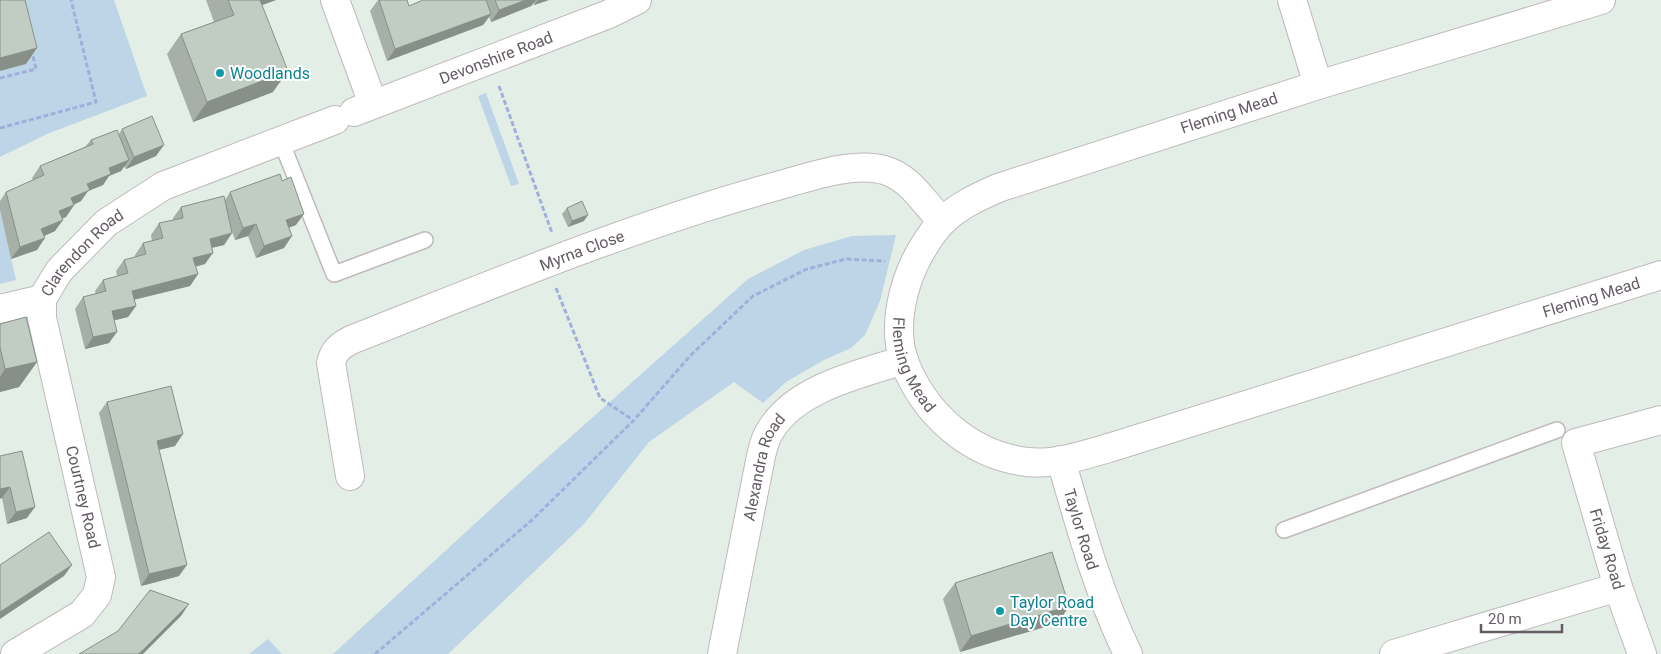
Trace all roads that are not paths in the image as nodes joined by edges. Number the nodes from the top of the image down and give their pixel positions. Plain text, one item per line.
1 (335, 0) edge
2 (637, 0) edge
3 (1292, 0) edge
4 (1601, 0) edge
5 (1318, 85) junction
6 (354, 112) junction
7 (281, 141) junction
8 (163, 186) joint
9 (942, 221) junction
10 (425, 240) dead end
11 (1661, 274) edge
12 (42, 299) junction
13 (0, 309) edge
14 (904, 360) junction
15 (1661, 420) edge
16 (1566, 437) junction
17 (1061, 460) junction
18 (350, 476) dead end
19 (1284, 530) dead end
20 (1618, 587) junction
21 (15, 654) edge
22 (722, 654) edge
23 (1128, 654) edge
24 (1394, 654) edge
25 (1642, 654) edge

1 - 6 street
2 - 6 street, Devonshire Road
3 - 5 street
4 - 5 street, Fleming Mead
5 - 9 street, Fleming Mead
6 - 7 street, Devonshire Road
7 - 8 street, Devonshire Road
7 - 10 lane
8 - 12 street, Clarendon Road
9 - 14 street, Fleming Mead
9 - 18 street, Myrna Close
11 - 17 street, Fleming Mead
12 - 13 street, Clarendon Road
12 - 21 street, Courtney Road
14 - 17 street, Fleming Mead
14 - 22 street, Alexandra Road
15 - 16 street
16 - 19 lane
16 - 20 street, Friday Road
17 - 23 street, Taylor Road
20 - 24 street
20 - 25 street, Friday Road

